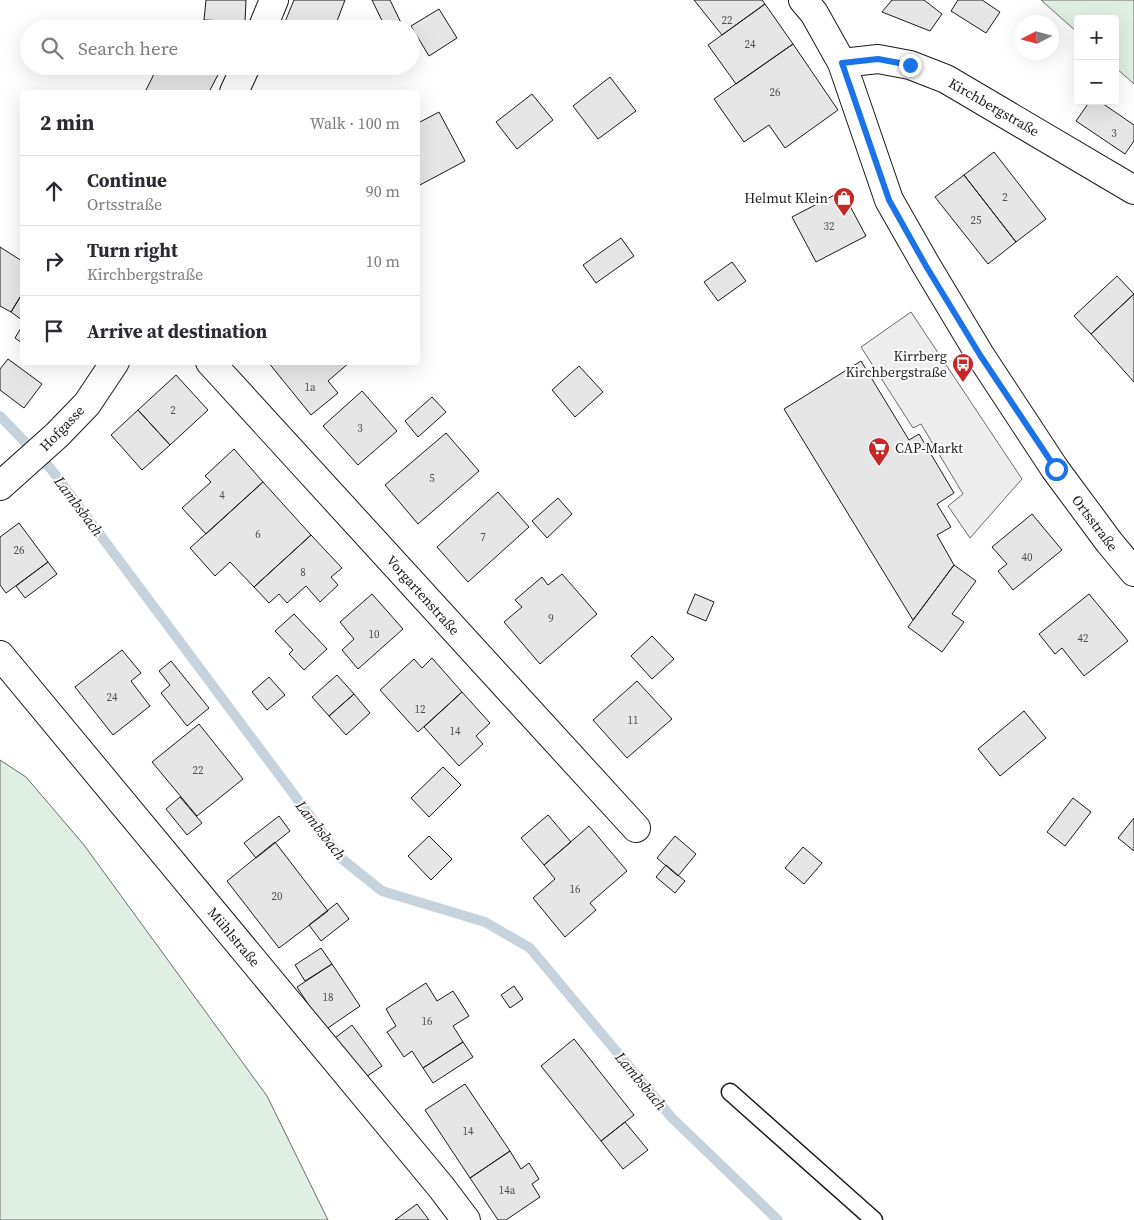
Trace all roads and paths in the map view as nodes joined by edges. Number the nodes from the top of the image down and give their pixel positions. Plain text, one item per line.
1 (274, 0) edge
2 (803, 0) edge
3 (266, 20) edge
4 (842, 63) junction
5 (242, 75) edge
6 (235, 90) edge
7 (1134, 190) edge
8 (113, 365) edge
9 (213, 365) edge
10 (0, 486) edge
11 (1134, 572) edge
12 (0, 655) edge
13 (636, 828) dead end
14 (730, 1092) dead end
15 (466, 1220) edge
16 (874, 1220) edge

1 - 3 street
2 - 4 street, Ortsstraße
4 - 7 street, Kirchbergstraße
4 - 11 street, Ortsstraße
5 - 6 street
8 - 10 street, Hofgasse
9 - 13 street, Vorgartenstraße
12 - 15 street, Mühlstraße
14 - 16 lane

